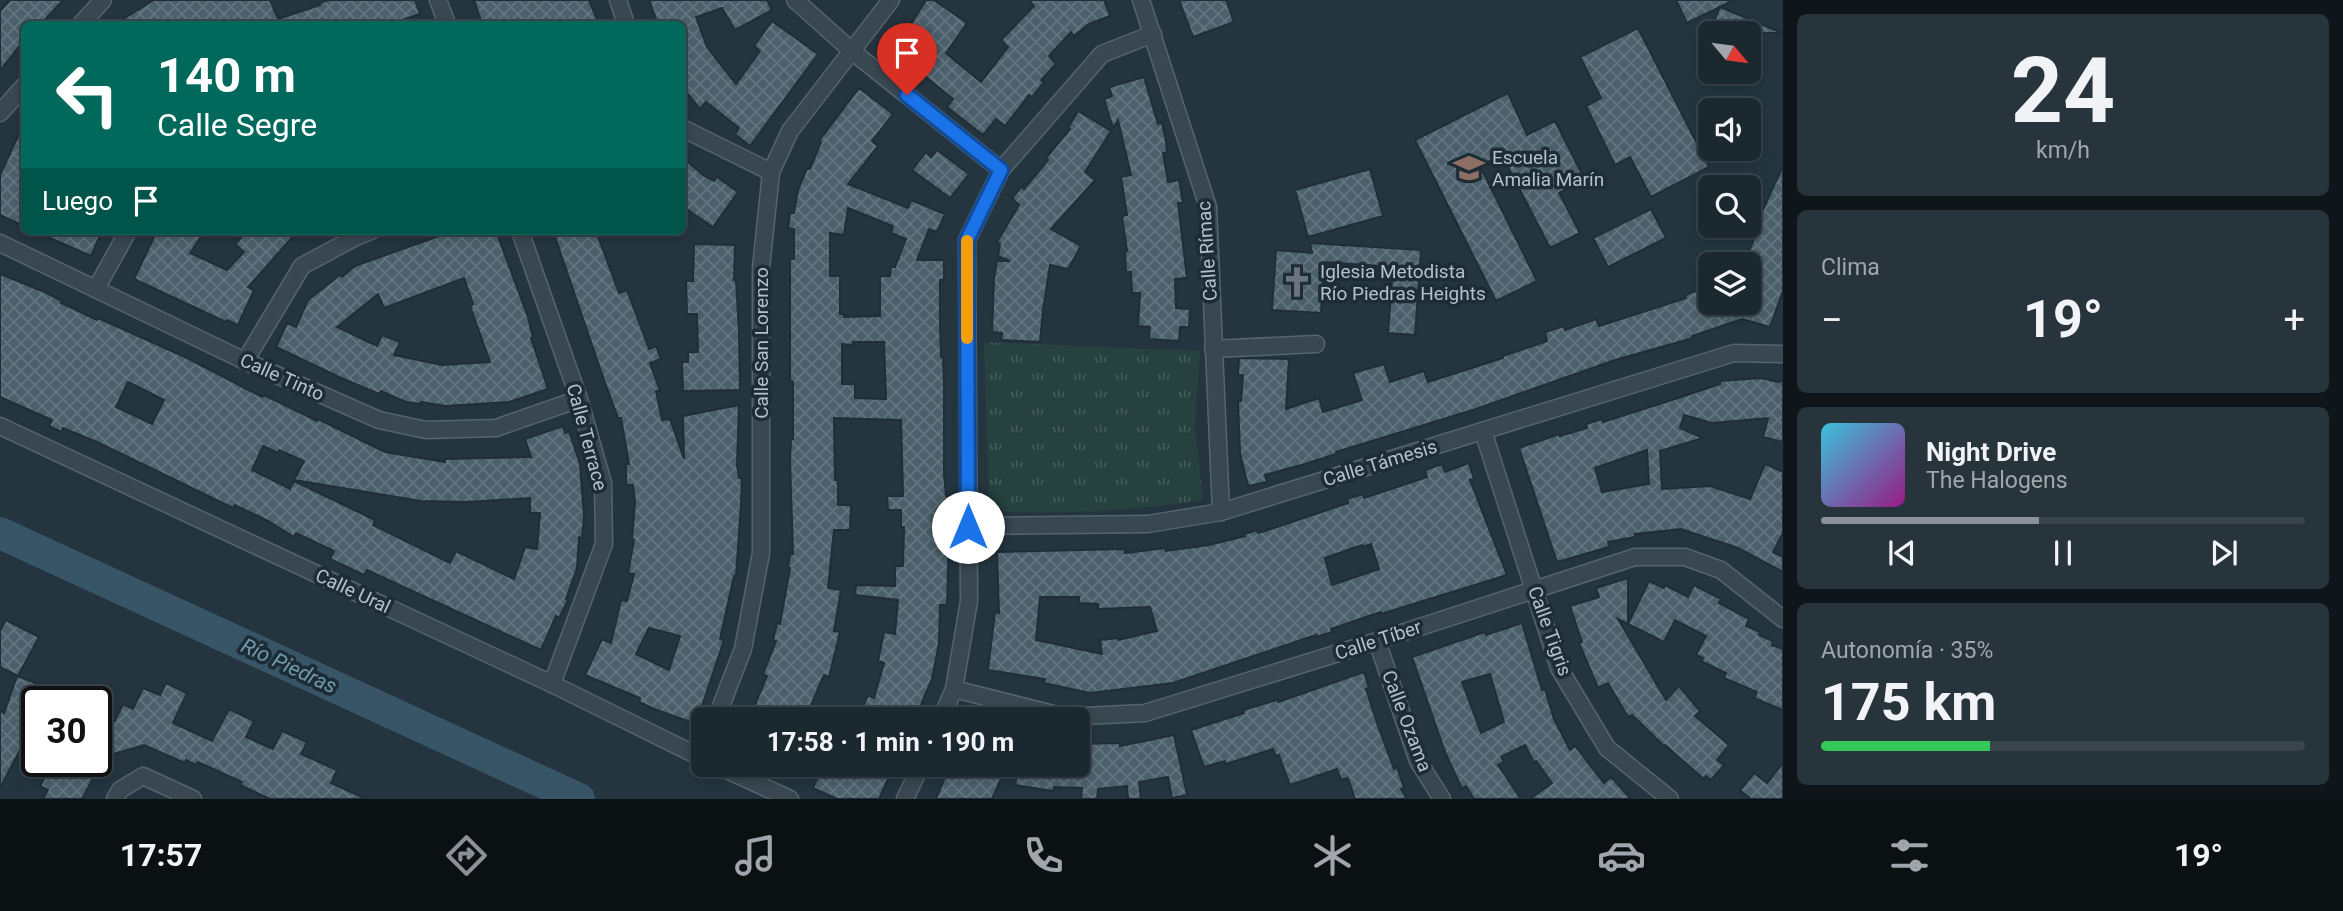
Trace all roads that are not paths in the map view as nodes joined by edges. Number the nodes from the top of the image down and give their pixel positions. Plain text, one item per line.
1 (103, 0) edge
2 (438, 0) edge
3 (618, 0) edge
4 (795, 0) edge
5 (891, 0) edge
6 (1141, 0) edge
7 (84, 21) edge
8 (446, 21) edge
9 (625, 21) edge
10 (1153, 34) junction
11 (853, 52) junction
12 (21, 89) edge
13 (0, 113) edge
14 (686, 130) edge
15 (1001, 170) junction
16 (771, 172) junction
17 (126, 235) edge
18 (359, 235) edge
19 (521, 235) edge
20 (0, 243) edge
21 (96, 289) junction
22 (1316, 344) dead end
23 (1213, 349) junction
24 (1783, 355) edge
25 (245, 361) junction
26 (579, 399) junction
27 (0, 426) edge
28 (1483, 431) junction
29 (1222, 512) junction
30 (968, 527) junction
31 (1534, 588) junction
32 (1783, 619) edge
33 (1377, 641) junction
34 (552, 684) junction
35 (954, 689) junction
36 (721, 707) edge
37 (946, 707) edge
38 (691, 751) edge
39 (745, 777) edge
40 (915, 777) edge
41 (115, 799) edge
42 (193, 799) edge
43 (790, 799) edge
44 (905, 799) edge
45 (1441, 799) edge
46 (1670, 799) edge

1 - 7 street
2 - 8 street
3 - 9 street
4 - 11 street
5 - 11 street, Calle San Lorenzo
6 - 10 street, Calle Rímac
10 - 15 street
10 - 23 street, Calle Rímac
11 - 15 street
11 - 16 street, Calle San Lorenzo
12 - 13 street
14 - 16 street
15 - 30 street
16 - 36 street, Calle San Lorenzo
17 - 21 street
18 - 25 street
19 - 26 street, Calle Terrace
20 - 21 street, Calle Tinto
21 - 25 street, Calle Tinto
22 - 23 street
23 - 29 street, Calle Rímac
24 - 28 street, Calle Támesis
25 - 26 street, Calle Tinto
26 - 34 street, Calle Terrace
27 - 34 street, Calle Ural
28 - 29 street, Calle Támesis
28 - 31 street, Calle Tigris
29 - 30 street, Calle Támesis
30 - 35 street
31 - 32 street, Calle Tíber
31 - 33 street, Calle Tíber
31 - 46 street, Calle Tigris
33 - 35 street, Calle Tíber
33 - 45 street, Calle Ozama
34 - 38 street, Calle Ural
35 - 37 street
39 - 43 street, Calle Ural
40 - 44 street
41 - 42 street

